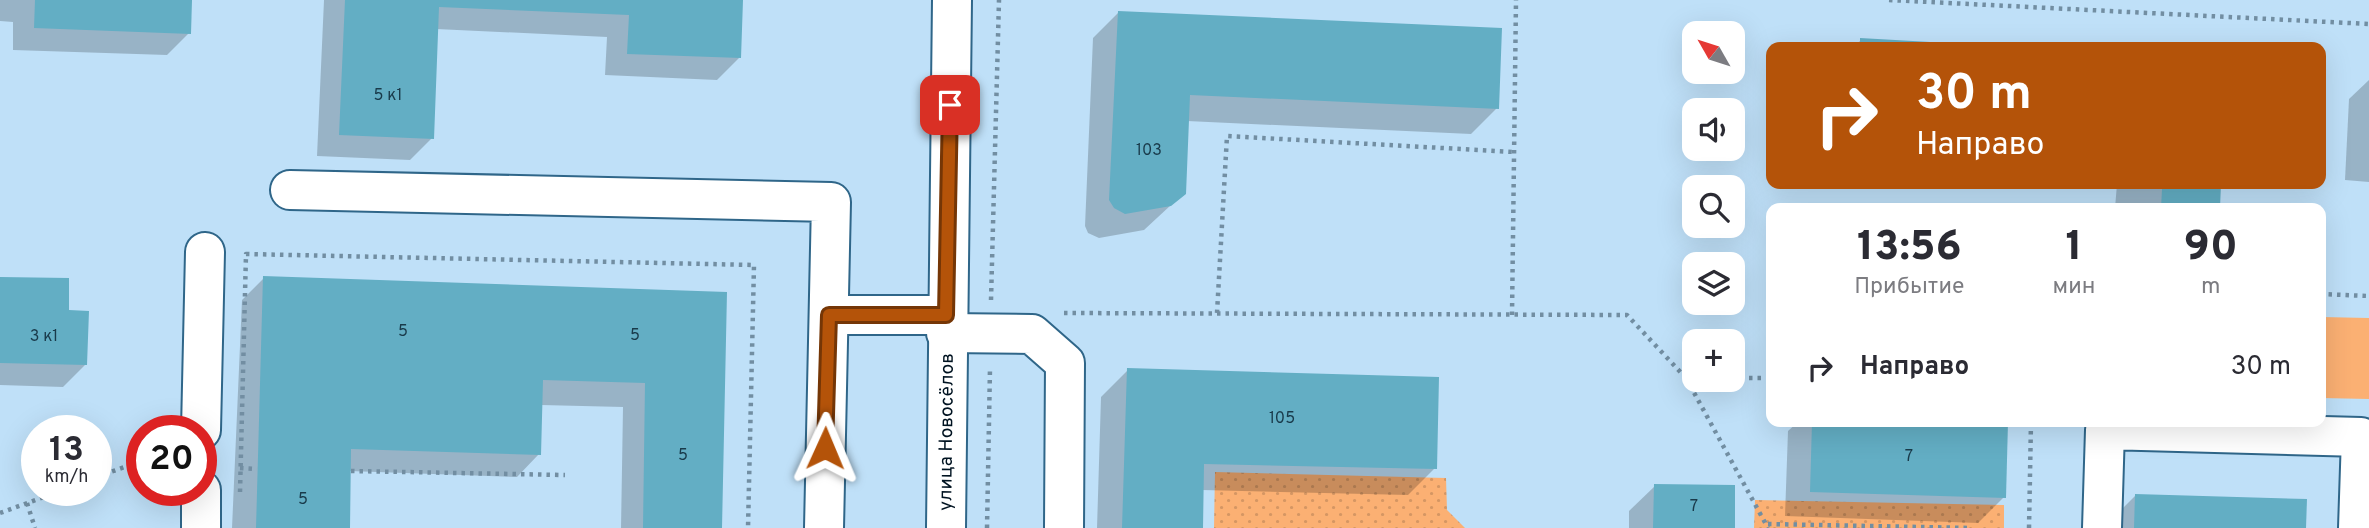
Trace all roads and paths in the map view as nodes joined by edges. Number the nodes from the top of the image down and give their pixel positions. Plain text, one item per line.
1 (952, 0) edge
2 (999, 0) edge
3 (1516, 0) edge
4 (1889, 0) edge
5 (2369, 24) edge
6 (1514, 152) junction
7 (289, 190) dead end
8 (205, 252) dead end
9 (2326, 294) edge
10 (2369, 296) edge
11 (1058, 313) dead end
12 (1217, 313) junction
13 (829, 315) junction
14 (1512, 315) junction
15 (946, 324) junction
16 (991, 334) junction
17 (1682, 374) edge
18 (1745, 378) edge
19 (1766, 378) edge
20 (1694, 392) edge
21 (201, 415) edge
22 (2031, 427) edge
23 (240, 468) junction
24 (257, 468) dead end
25 (351, 471) dead end
26 (565, 475) dead end
27 (240, 504) dead end
28 (21, 505) edge
29 (28, 506) edge
30 (201, 506) edge
31 (0, 513) edge
32 (1768, 526) edge
33 (35, 528) edge
34 (201, 528) edge
35 (748, 528) edge
36 (824, 528) edge
37 (946, 528) edge
38 (988, 528) edge
39 (1064, 528) edge
40 (1970, 528) edge
41 (2029, 528) edge
42 (2102, 528) edge
43 (2358, 528) edge

1 - 15 street, улица Новосёлов
2 - 16 path
3 - 6 path
4 - 5 path
6 - 12 path
6 - 14 path
7 - 13 street
8 - 21 street
9 - 10 path
11 - 12 path
12 - 14 path
13 - 15 street
13 - 36 street
14 - 17 path
15 - 16 street
15 - 37 street, улица Новосёлов
16 - 38 path
16 - 39 street
18 - 19 path
20 - 32 path
22 - 41 path
23 - 24 path
23 - 27 path
23 - 35 path
25 - 26 path
28 - 31 path
29 - 33 path
30 - 34 street
32 - 40 path
42 - 43 street

